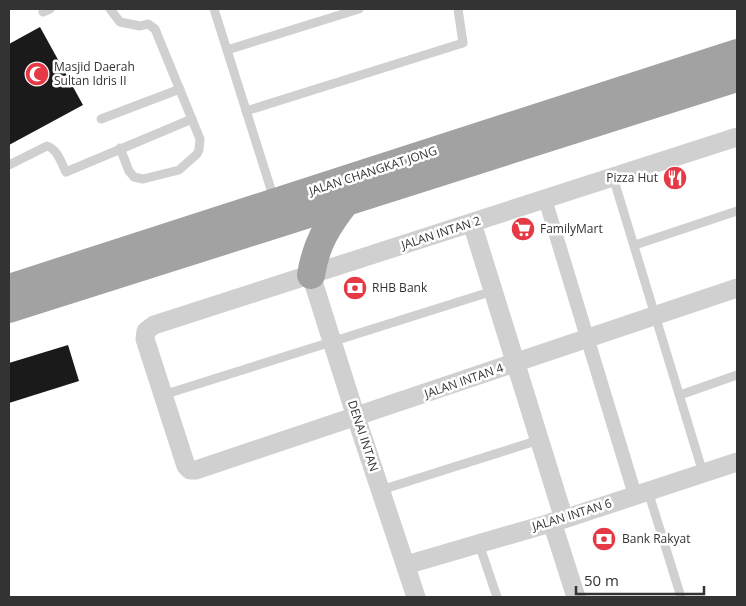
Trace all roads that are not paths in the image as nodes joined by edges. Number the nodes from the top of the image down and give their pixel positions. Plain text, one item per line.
1 (110, 9) edge
2 (214, 9) edge
3 (359, 9) edge
4 (458, 9) edge
5 (227, 50) junction
6 (737, 53) edge
7 (737, 78) edge
8 (180, 89) junction
9 (246, 112) junction
10 (101, 119) dead end
11 (192, 119) junction
12 (737, 137) edge
13 (120, 148) junction
14 (9, 165) edge
15 (613, 177) junction
16 (545, 199) junction
17 (346, 202) junction
18 (275, 203) junction
19 (737, 211) edge
20 (472, 223) junction
21 (634, 245) junction
22 (311, 275) junction
23 (737, 288) edge
24 (494, 291) junction
25 (10, 292) edge
26 (656, 316) junction
27 (589, 338) junction
28 (332, 342) junction
29 (516, 363) junction
30 (737, 375) edge
31 (680, 394) junction
32 (163, 395) junction
33 (356, 417) junction
34 (539, 440) junction
35 (737, 464) edge
36 (703, 473) junction
37 (381, 490) junction
38 (642, 493) junction
39 (558, 520) junction
40 (480, 544) junction
41 (406, 565) junction
42 (416, 597) edge
43 (497, 597) edge
44 (576, 597) edge
45 (681, 597) edge

1 - 8 lane
2 - 5 lane
3 - 5 lane
4 - 9 lane
5 - 9 lane
6 - 18 highway, JALAN CHANGKAT JONG
7 - 17 highway, JALAN CHANGKAT JONG
8 - 10 lane
8 - 11 lane
9 - 18 lane
11 - 13 lane
11 - 13 lane
12 - 15 street, JALAN INTAN 2
13 - 14 lane
15 - 16 street, JALAN INTAN 2
15 - 21 lane
16 - 20 street, JALAN INTAN 2
16 - 27 street
17 - 22 highway
17 - 25 highway, JALAN CHANGKAT JONG
18 - 25 highway, JALAN CHANGKAT JONG
19 - 21 lane
20 - 22 street, JALAN INTAN 2
20 - 24 street
21 - 26 lane
22 - 28 street, DENAI INTAN
22 - 32 street, JALAN INTAN 2
23 - 26 street, JALAN INTAN 4
24 - 28 lane
24 - 29 street
26 - 27 street, JALAN INTAN 4
26 - 31 lane
27 - 29 street, JALAN INTAN 4
27 - 38 street
28 - 32 lane
28 - 33 street, DENAI INTAN
29 - 33 street, JALAN INTAN 4
29 - 34 street
30 - 31 lane
31 - 36 lane
32 - 33 street, JALAN INTAN 4
33 - 37 street, DENAI INTAN
34 - 37 lane
34 - 39 street
35 - 36 street, JALAN INTAN 6
36 - 38 street, JALAN INTAN 6
37 - 41 street, DENAI INTAN
38 - 39 street, JALAN INTAN 6
38 - 45 lane
39 - 40 street, JALAN INTAN 6
39 - 44 street
40 - 41 street, JALAN INTAN 6
40 - 43 lane
41 - 42 street, DENAI INTAN

